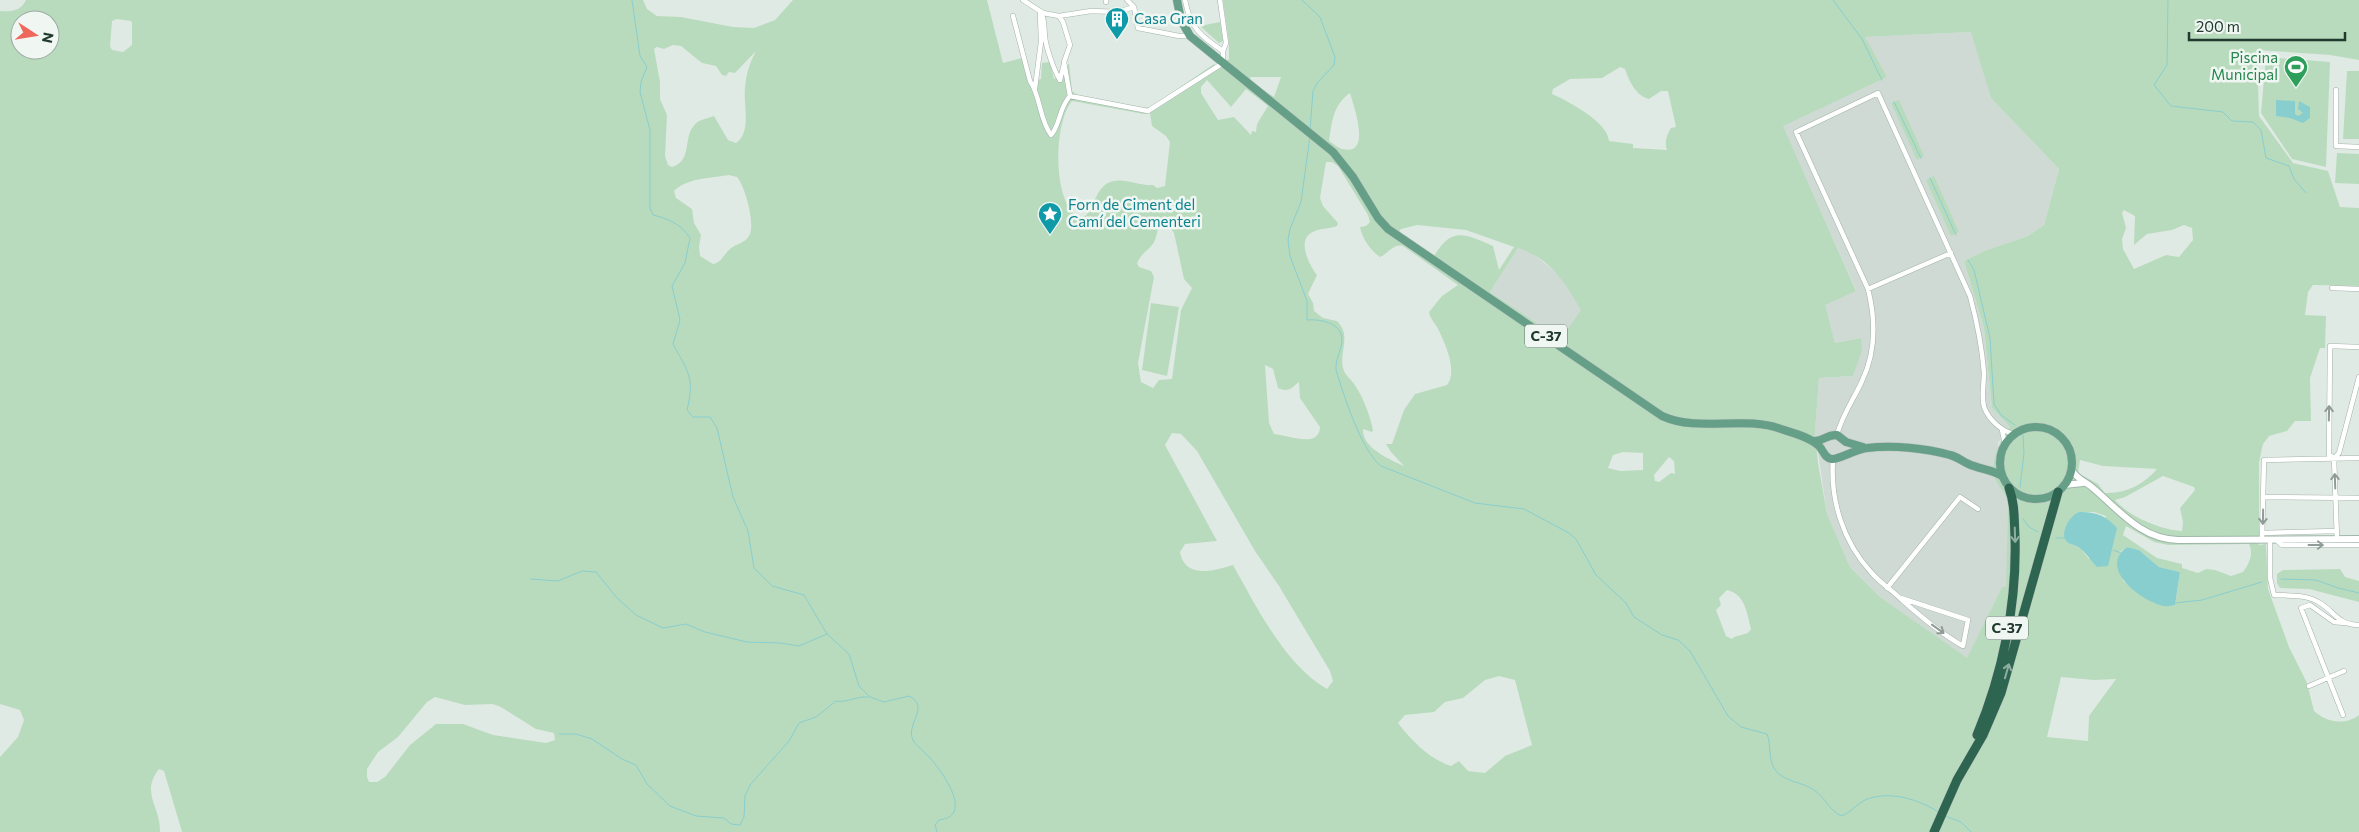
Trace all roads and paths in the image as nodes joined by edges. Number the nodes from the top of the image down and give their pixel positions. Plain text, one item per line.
1 (1023, 0) edge
2 (1032, 0) edge
3 (1127, 0) edge
4 (1177, 0) edge
5 (1186, 0) edge
6 (1220, 0) edge
7 (1134, 6) junction
8 (1040, 11) junction
9 (1013, 16) dead end
10 (1059, 16) junction
11 (1190, 36) junction
12 (1223, 51) junction
13 (1213, 55) junction
14 (1064, 62) junction
15 (1226, 65) junction
16 (1035, 88) junction
17 (2336, 90) dead end
18 (1070, 96) junction
19 (2359, 148) edge
20 (1951, 253) junction
21 (2332, 288) dead end
22 (1868, 289) junction
23 (2359, 289) edge
24 (2359, 347) edge
25 (2359, 377) edge
26 (2002, 430) junction
27 (2015, 434) junction
28 (1837, 435) junction
29 (1824, 440) junction
30 (1811, 441) junction
31 (1846, 442) junction
32 (2005, 444) junction
33 (1867, 448) junction
34 (1822, 450) junction
35 (1844, 454) junction
36 (2001, 455) junction
37 (2334, 458) junction
38 (2359, 458) edge
39 (1833, 459) junction
40 (1983, 468) junction
41 (2072, 469) junction
42 (2002, 476) junction
43 (2084, 483) junction
44 (2009, 488) junction
45 (2061, 489) junction
46 (2263, 497) junction
47 (2336, 498) junction
48 (2359, 498) edge
49 (1978, 509) dead end
50 (2337, 535) junction
51 (2262, 536) junction
52 (2272, 539) junction
53 (2359, 539) edge
54 (2282, 545) junction
55 (2359, 545) edge
56 (2270, 549) junction
57 (1887, 588) junction
58 (1901, 598) junction
59 (2344, 624) junction
60 (2359, 625) edge
61 (2344, 671) dead end
62 (2327, 678) junction
63 (2309, 686) dead end
64 (2343, 715) dead end
65 (1966, 763) junction
66 (1934, 832) edge

1 - 8 street
2 - 8 street
3 - 7 street
4 - 11 main road, C-37
5 - 12 street
6 - 12 street
7 - 10 street
7 - 11 street
8 - 10 street
8 - 14 street
8 - 16 street
9 - 16 street
10 - 14 street
11 - 13 main road, C-37
12 - 13 street
12 - 15 street
13 - 15 main road, C-37
14 - 18 street
15 - 18 street
15 - 30 main road, C-37
16 - 18 street
17 - 19 street
20 - 22 street
20 - 22 street
20 - 26 street
21 - 23 street
22 - 28 street
37 -> 24 street
25 - 37 street
26 - 27 street
26 - 32 street
27 - 32 main road, C-37
27 - 41 main road
28 - 29 main road, C-37
28 - 31 main road
29 - 30 main road, C-37
29 - 34 main road
30 - 34 main road, C-37
31 - 33 main road
31 - 35 main road
32 - 36 main road, C-37
33 - 35 main road
33 - 40 main road
34 - 39 main road, C-37
35 - 39 main road
36 - 40 main road
36 - 42 main road, C-37
37 - 38 street
37 - 46 street
47 -> 37 street
39 - 57 street
40 - 42 main road
41 - 43 street
41 - 45 main road, C-37
42 - 44 main road, C-37
43 - 45 street
43 - 51 street
44 - 45 main road
44 -> 65 highway, C-37
65 -> 45 highway, C-37
46 - 47 street
46 -> 51 street
47 - 48 street
47 - 50 street
49 - 57 street
50 - 51 street
50 - 52 street
50 - 53 street
51 - 52 street
52 - 54 street
52 - 56 street
54 -> 55 street
54 - 56 street
56 - 59 street
57 - 58 street
58 -> 58 street
59 - 60 street
59 - 62 street
61 - 62 street
62 - 63 street
62 - 64 street
65 - 66 highway, C-37

